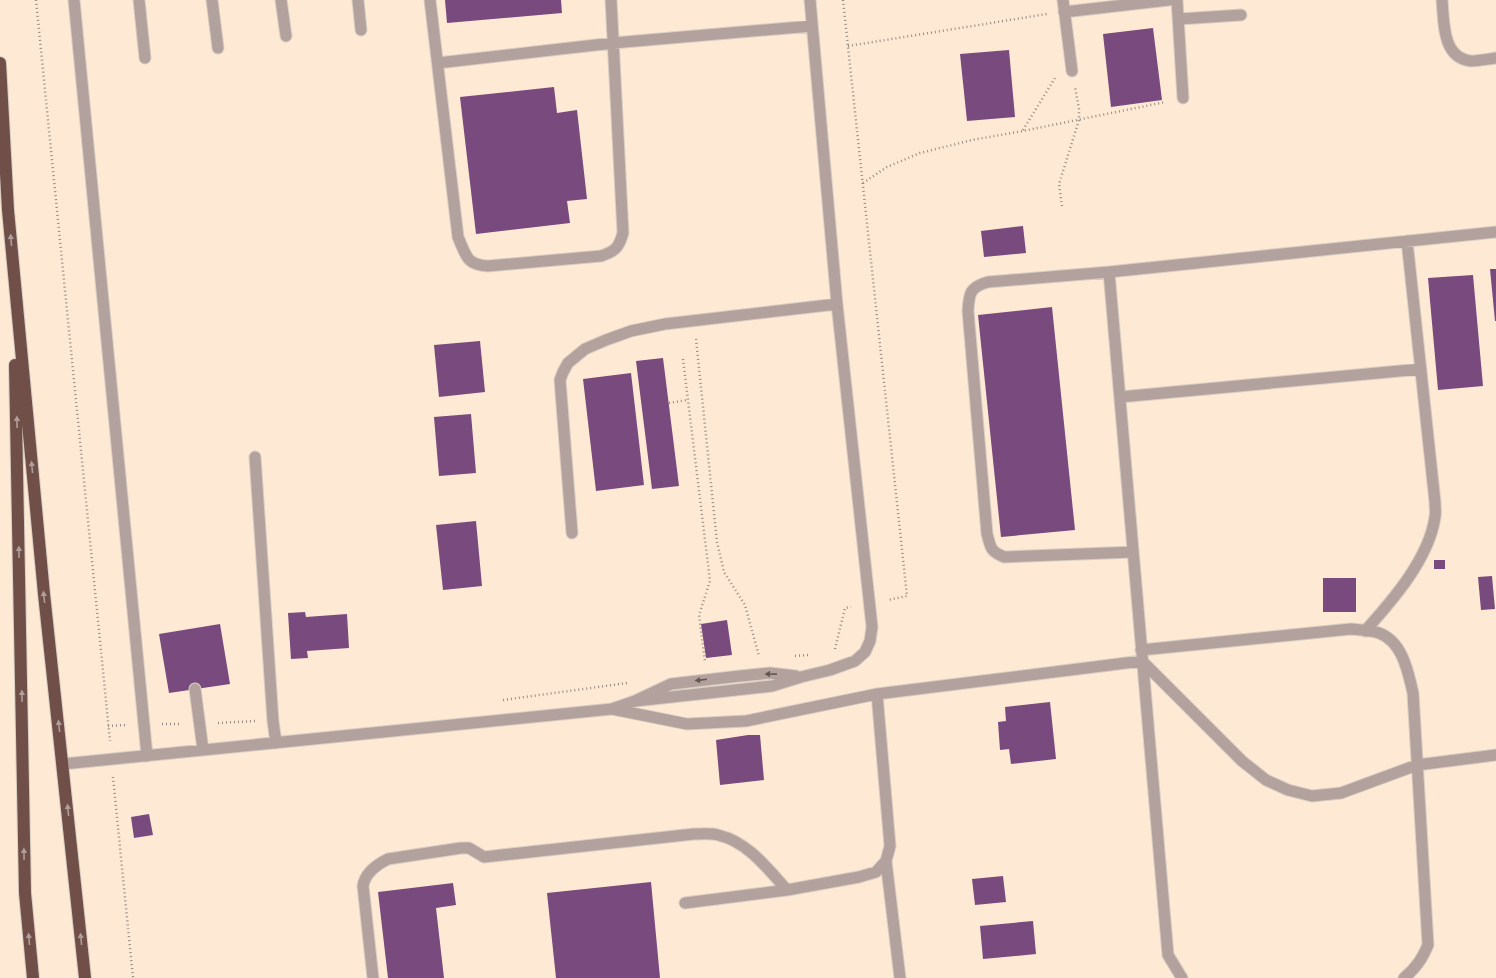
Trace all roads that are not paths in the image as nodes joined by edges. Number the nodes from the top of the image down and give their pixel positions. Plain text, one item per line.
1 (74, 0) edge
2 (139, 0) edge
3 (212, 0) edge
4 (281, 0) edge
5 (358, 0) edge
6 (430, 0) edge
7 (611, 0) edge
8 (810, 0) edge
9 (1063, 0) edge
10 (1169, 0) edge
11 (1177, 0) edge
12 (1442, 0) edge
13 (1064, 12) junction
14 (1241, 15) dead end
15 (1178, 19) junction
16 (812, 26) junction
17 (361, 30) dead end
18 (286, 36) dead end
19 (613, 43) junction
20 (218, 48) dead end
21 (145, 58) dead end
22 (1496, 58) edge
23 (0, 63) edge
24 (438, 63) junction
25 (1072, 71) road end
26 (1183, 98) road end
27 (0, 167) edge
28 (8, 210) junction
29 (1496, 232) edge
30 (1407, 241) junction
31 (14, 268) junction
32 (1109, 272) junction
33 (837, 304) junction
34 (1420, 369) junction
35 (1120, 398) junction
36 (255, 457) dead end
37 (572, 533) dead end
38 (1133, 552) junction
39 (1365, 631) junction
40 (1142, 655) junction
41 (195, 689) dead end
42 (877, 694) junction
43 (612, 709) junction
44 (276, 743) junction
45 (203, 750) junction
46 (1496, 755) edge
47 (147, 756) junction
48 (63, 764) junction
49 (1417, 765) junction
50 (886, 862) junction
51 (787, 890) junction
52 (685, 904) dead end
53 (33, 978) edge
54 (85, 978) edge
55 (373, 978) edge
56 (900, 978) edge
57 (1182, 978) edge
58 (1404, 978) edge

1 - 47 lane
2 - 21 lane
3 - 20 lane
4 - 18 lane
5 - 17 lane
6 - 24 lane
7 - 19 lane
8 - 16 lane
9 - 13 lane
10 - 13 lane
11 - 15 lane
12 - 22 lane
13 - 25 lane
14 - 15 lane
15 - 26 lane
16 - 19 lane
16 - 33 lane
19 - 24 lane
19 - 24 lane
23 - 28 highway
27 - 28 highway
31 -> 28 highway
29 - 30 lane
30 - 32 lane
30 - 34 lane
48 -> 31 highway
53 -> 31 highway
32 - 35 lane
32 - 38 lane
33 - 37 lane
33 - 43 lane
34 - 35 lane
34 - 39 lane
35 - 38 lane
36 - 44 lane
38 - 40 lane
39 - 40 lane
39 - 49 lane
40 - 42 lane
40 - 49 lane
40 - 57 lane
41 - 45 lane
42 - 43 lane
42 - 50 lane
43 - 44 lane
44 - 45 lane
45 - 47 lane
46 - 49 lane
47 - 48 lane
54 -> 48 highway
49 - 58 lane
50 - 51 lane
50 - 56 lane
51 - 52 lane
51 - 55 lane

